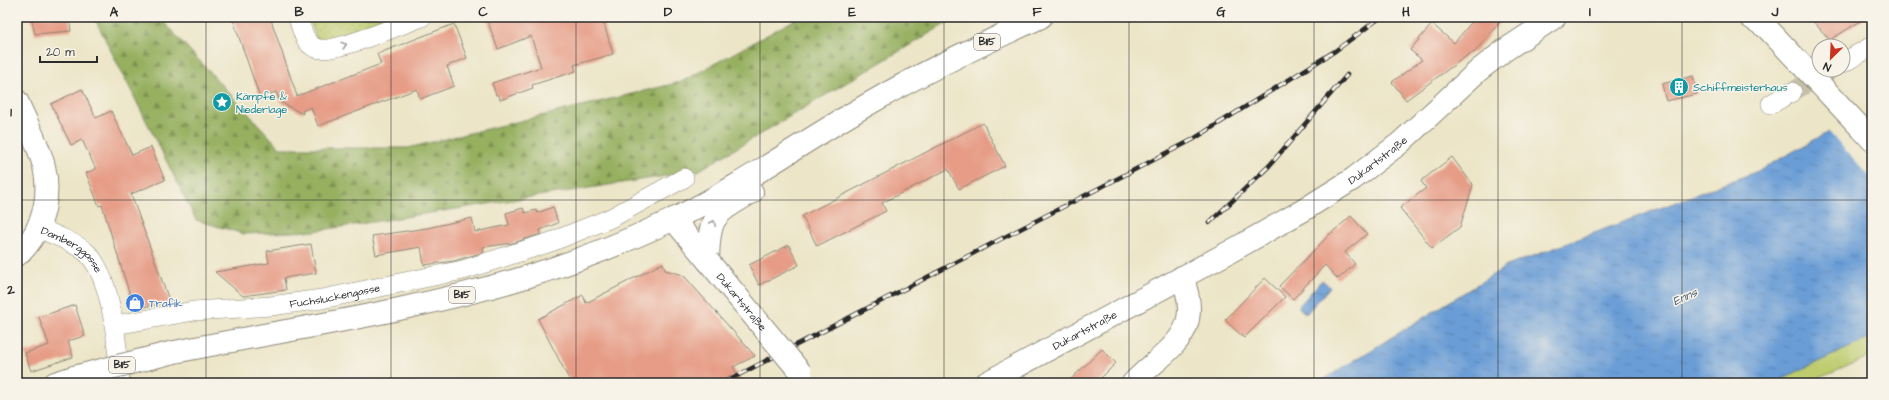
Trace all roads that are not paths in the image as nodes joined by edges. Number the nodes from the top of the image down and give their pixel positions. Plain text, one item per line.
1 (298, 17) edge
2 (422, 17) edge
3 (1041, 17) edge
4 (1556, 17) edge
5 (1760, 21) edge
6 (1872, 46) edge
7 (1851, 58) edge
8 (1792, 92) tunnel mouth
9 (17, 101) edge
10 (1771, 104) dead end
11 (1872, 140) edge
12 (798, 147) junction
13 (684, 178) dead end
14 (673, 219) junction
15 (38, 228) junction
16 (17, 255) edge
17 (708, 261) junction
18 (1182, 277) junction
19 (115, 325) junction
20 (65, 380) edge
21 (120, 383) edge
22 (811, 383) edge
23 (986, 383) edge
24 (1133, 383) edge

1 -> 2 street
3 - 12 main road, B115
4 - 18 main road, Dukartstraße
5 - 11 main road, bridge
6 - 7 street
8 - 10 street
9 - 15 main road, Damberggasse
12 - 14 main road, B115
17 -> 12 main road
13 - 19 street, Fuchsluckengasse
14 - 17 main road, Dukartstraße
14 - 20 main road, B115, bridge
15 - 16 main road
15 - 19 street, Damberggasse
17 - 22 main road, Dukartstraße, bridge
18 - 23 main road, Dukartstraße
18 - 24 main road
19 - 21 street, Damberggasse

